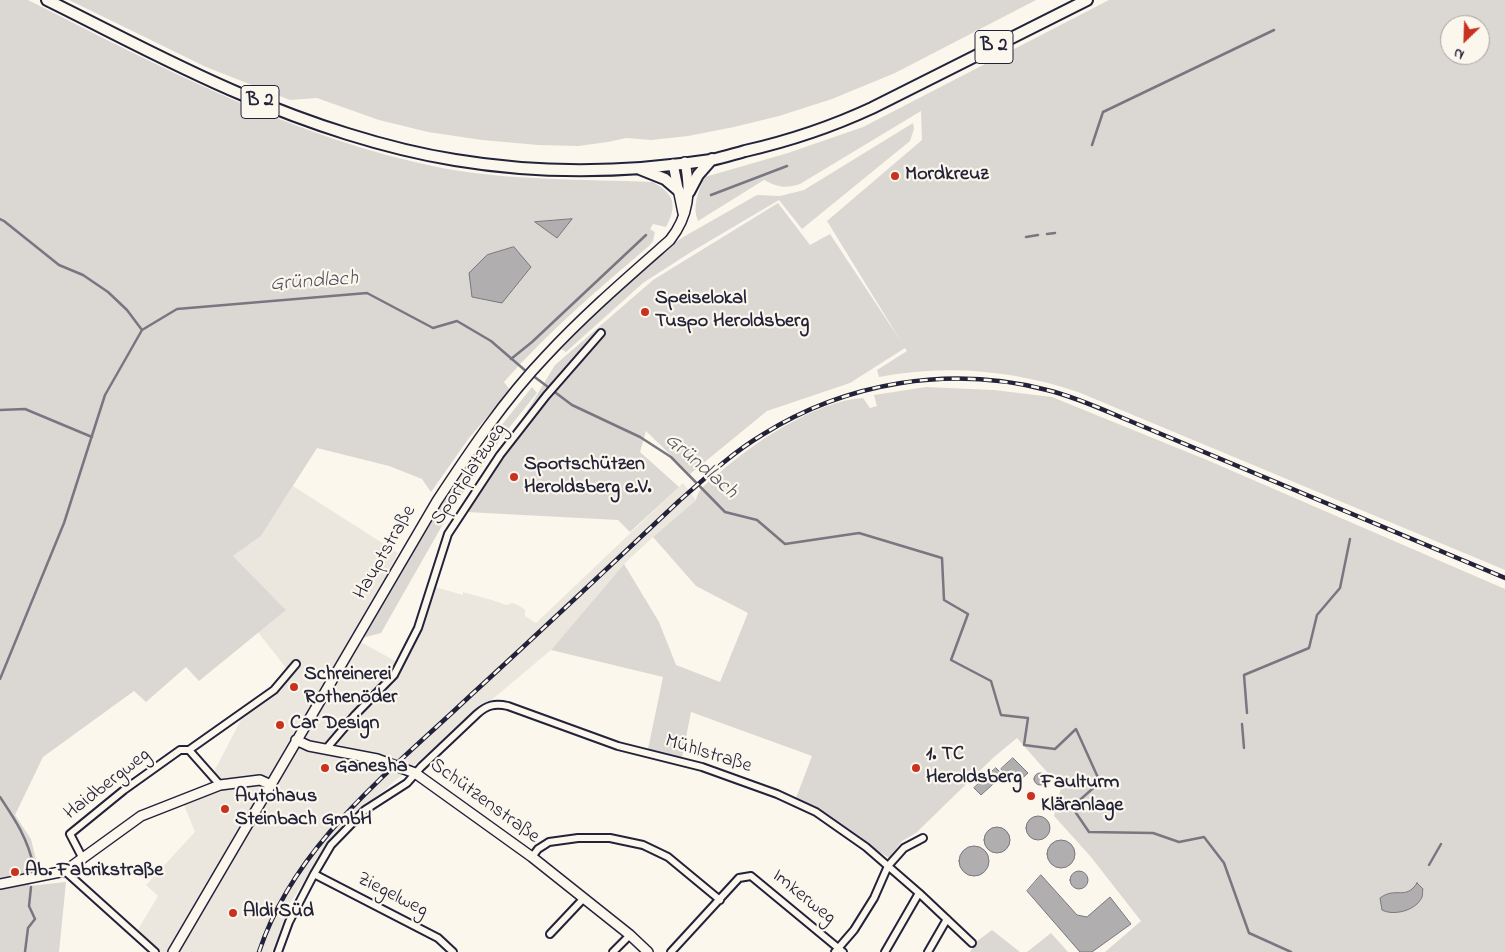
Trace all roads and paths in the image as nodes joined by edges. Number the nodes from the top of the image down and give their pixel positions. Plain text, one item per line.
1 (47, 0) edge
2 (1087, 0) edge
3 (712, 160) junction
4 (685, 162) junction
5 (673, 164) junction
6 (637, 168) junction
7 (684, 192) junction
8 (601, 333) dead end
9 (296, 664) dead end
10 (296, 740) junction
11 (326, 748) junction
12 (189, 750) junction
13 (415, 773) junction
14 (271, 784) junction
15 (220, 785) junction
16 (923, 838) dead end
17 (532, 857) junction
18 (83, 859) junction
19 (888, 866) junction
20 (65, 871) junction
21 (314, 874) junction
22 (0, 884) edge
23 (920, 893) junction
24 (584, 898) junction
25 (720, 900) junction
26 (947, 919) junction
27 (550, 934) dead end
28 (630, 935) junction
29 (972, 943) dead end
30 (839, 951) edge
31 (155, 952) edge
32 (173, 952) edge
33 (278, 952) edge
34 (453, 952) edge
35 (614, 952) edge
36 (648, 952) edge
37 (671, 952) edge
38 (885, 952) edge
39 (928, 952) edge

1 - 6 main road, B 2
2 - 3 main road, B 2
3 - 4 main road, B 2
3 - 7 main road
4 - 5 main road, B 2
4 - 7 street, Hauptstraße
5 - 6 main road, B 2
5 - 7 street, Hauptstraße
6 - 7 main road
7 - 10 street, Hauptstraße
8 - 11 street, Sportplatzweg
9 - 12 street, Haidbergweg
10 - 11 street, Schützenstraße
10 - 14 street, Hauptstraße
11 - 13 street, Schützenstraße
12 - 15 street
12 - 18 street, Haidbergweg
13 - 17 street, Schützenstraße
13 - 19 street, Mühlstraße
13 - 21 street, Mühlstraße
14 - 15 street
14 - 32 street, Hauptstraße
15 - 18 street
16 - 19 street
17 - 24 street, Schützenstraße
17 - 25 street
18 - 20 street
19 - 23 street, Mühlstraße
19 - 30 street
20 - 22 street
20 - 31 street
21 - 33 street, Mühlstraße
21 - 34 street, Ziegelweg
23 - 26 street, Mühlstraße
23 - 38 street
24 - 27 street
24 - 28 street, Schützenstraße
25 - 30 street, Imkerweg
25 - 37 street, Imkerweg
26 - 29 street, Mühlstraße
26 - 39 street
28 - 35 street
28 - 36 street, Schützenstraße

